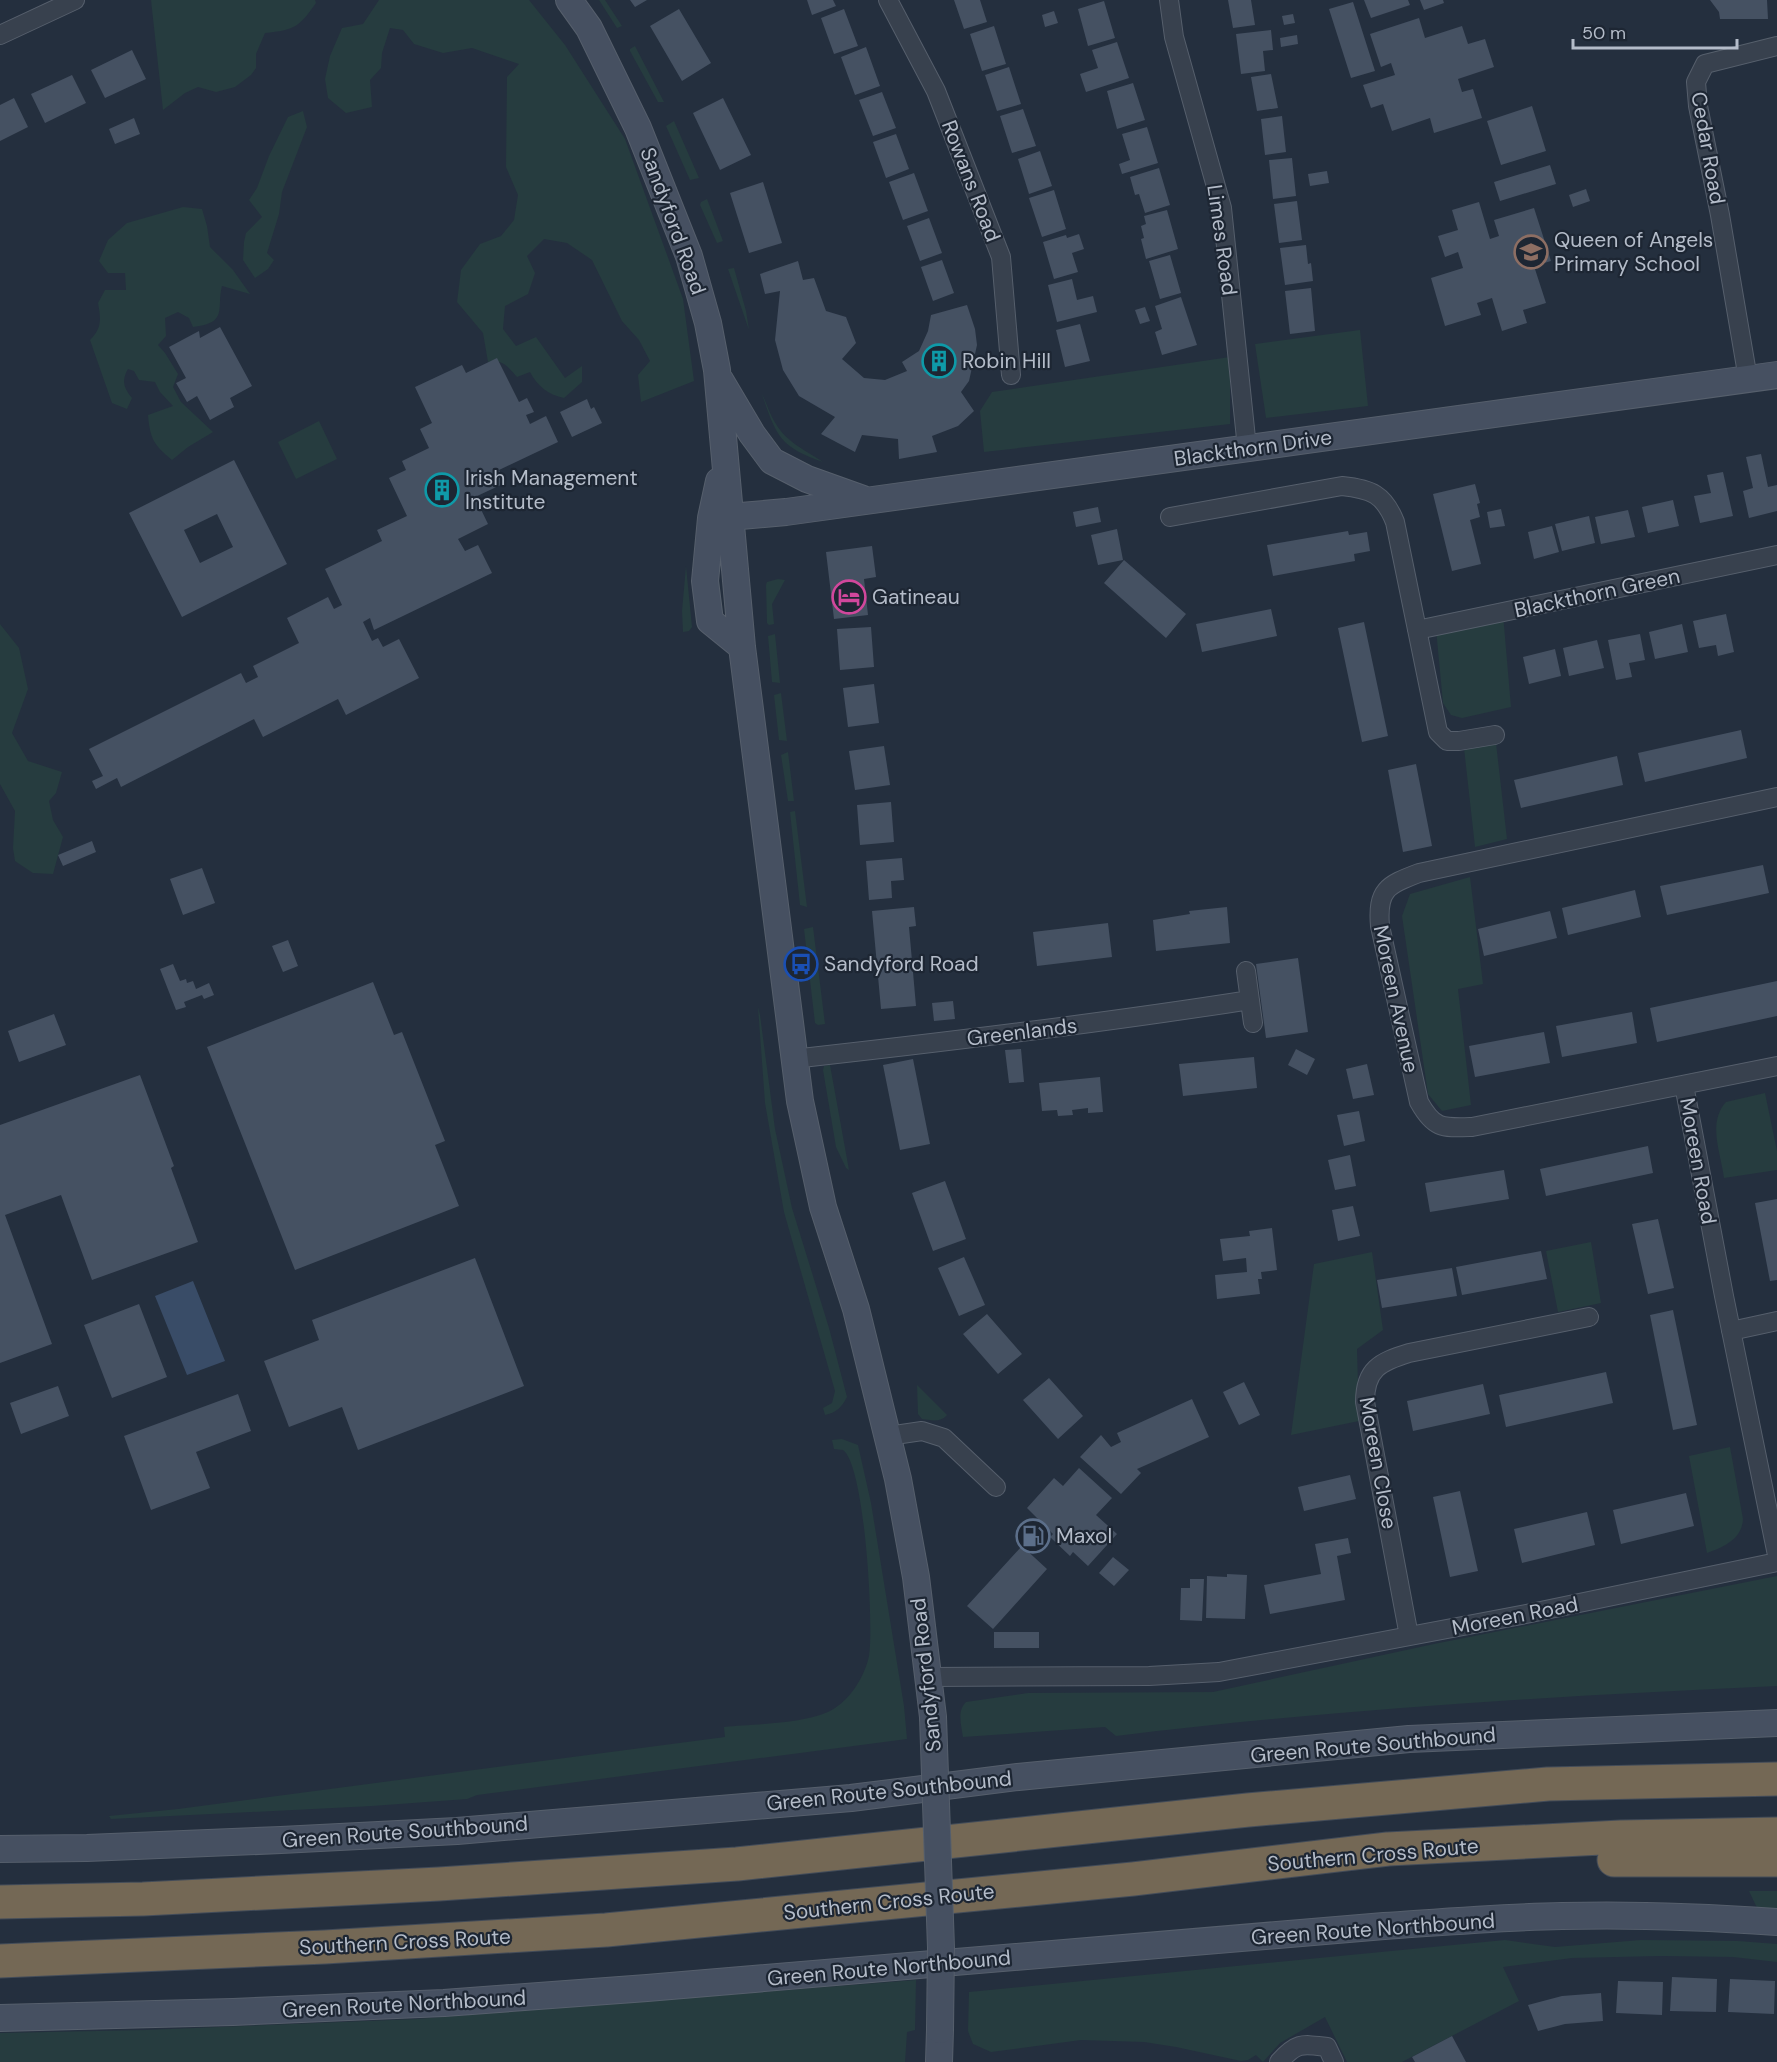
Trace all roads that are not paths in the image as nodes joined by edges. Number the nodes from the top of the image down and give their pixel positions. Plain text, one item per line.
1 (75, 0) edge
2 (569, 0) edge
3 (888, 0) edge
4 (1169, 0) edge
5 (0, 35) edge
6 (1777, 46) edge
7 (717, 375) junction
8 (1011, 375) dead end
9 (1777, 375) edge
10 (1748, 379) junction
11 (1246, 448) junction
12 (724, 459) junction
13 (868, 501) junction
14 (729, 517) junction
15 (1170, 517) dead end
16 (1777, 555) edge
17 (1417, 630) junction
18 (742, 646) junction
19 (1495, 735) dead end
20 (1777, 797) edge
21 (1246, 971) dead end
22 (1250, 1000) junction
23 (1253, 1023) dead end
24 (793, 1059) junction
25 (1777, 1066) edge
26 (1684, 1085) junction
27 (1589, 1317) dead end
28 (1777, 1321) edge
29 (1731, 1330) junction
30 (888, 1436) junction
31 (996, 1487) dead end
32 (1777, 1555) edge
33 (1777, 1562) edge
34 (1409, 1636) junction
35 (929, 1677) junction
36 (1777, 1723) edge
37 (1777, 1765) edge
38 (1777, 1779) edge
39 (1548, 1784) junction
40 (1777, 1834) edge
41 (0, 1848) edge
42 (1777, 1860) edge
43 (1133, 1879) junction
44 (0, 1902) edge
45 (1777, 1922) edge
46 (0, 1961) edge
47 (0, 2018) edge
48 (939, 2062) edge
49 (1279, 2062) edge
50 (1334, 2062) edge

1 - 5 street
2 - 7 main road, Sandyford Road
3 - 8 street, Rowans Road
4 - 11 street, Limes Road
6 - 10 street, Cedar Road
7 - 12 main road, Sandyford Road
7 - 13 main road
9 - 10 main road, Blackthorn Drive
10 - 11 main road, Blackthorn Drive
11 - 13 main road, Blackthorn Drive
12 - 14 main road, Sandyford Road
12 - 18 main road, Sandyford Road
13 - 14 main road, Blackthorn Drive
14 - 18 main road, Sandyford Road
15 - 17 street
16 - 17 street, Blackthorn Green
17 - 19 street
18 - 24 main road, Sandyford Road
20 - 26 street, Moreen Avenue
21 - 22 street
22 - 23 street
22 - 24 street, Greenlands
24 - 30 main road, Sandyford Road
25 - 26 street, Moreen Avenue
26 - 29 street, Moreen Road
27 - 34 street, Moreen Close
28 - 29 street
29 - 32 street, Moreen Road
30 - 31 street
30 - 35 main road, Sandyford Road
33 - 34 street, Moreen Road
34 - 35 street, Moreen Road
35 - 48 main road, Sandyford Road, bridge
36 - 41 main road, Green Route Southbound
37 - 39 highway
38 - 39 highway
39 - 44 highway
40 - 43 highway, Southern Cross Route
42 - 43 highway
43 - 46 highway, Southern Cross Route
45 - 47 main road, Green Route Northbound
49 - 50 street

